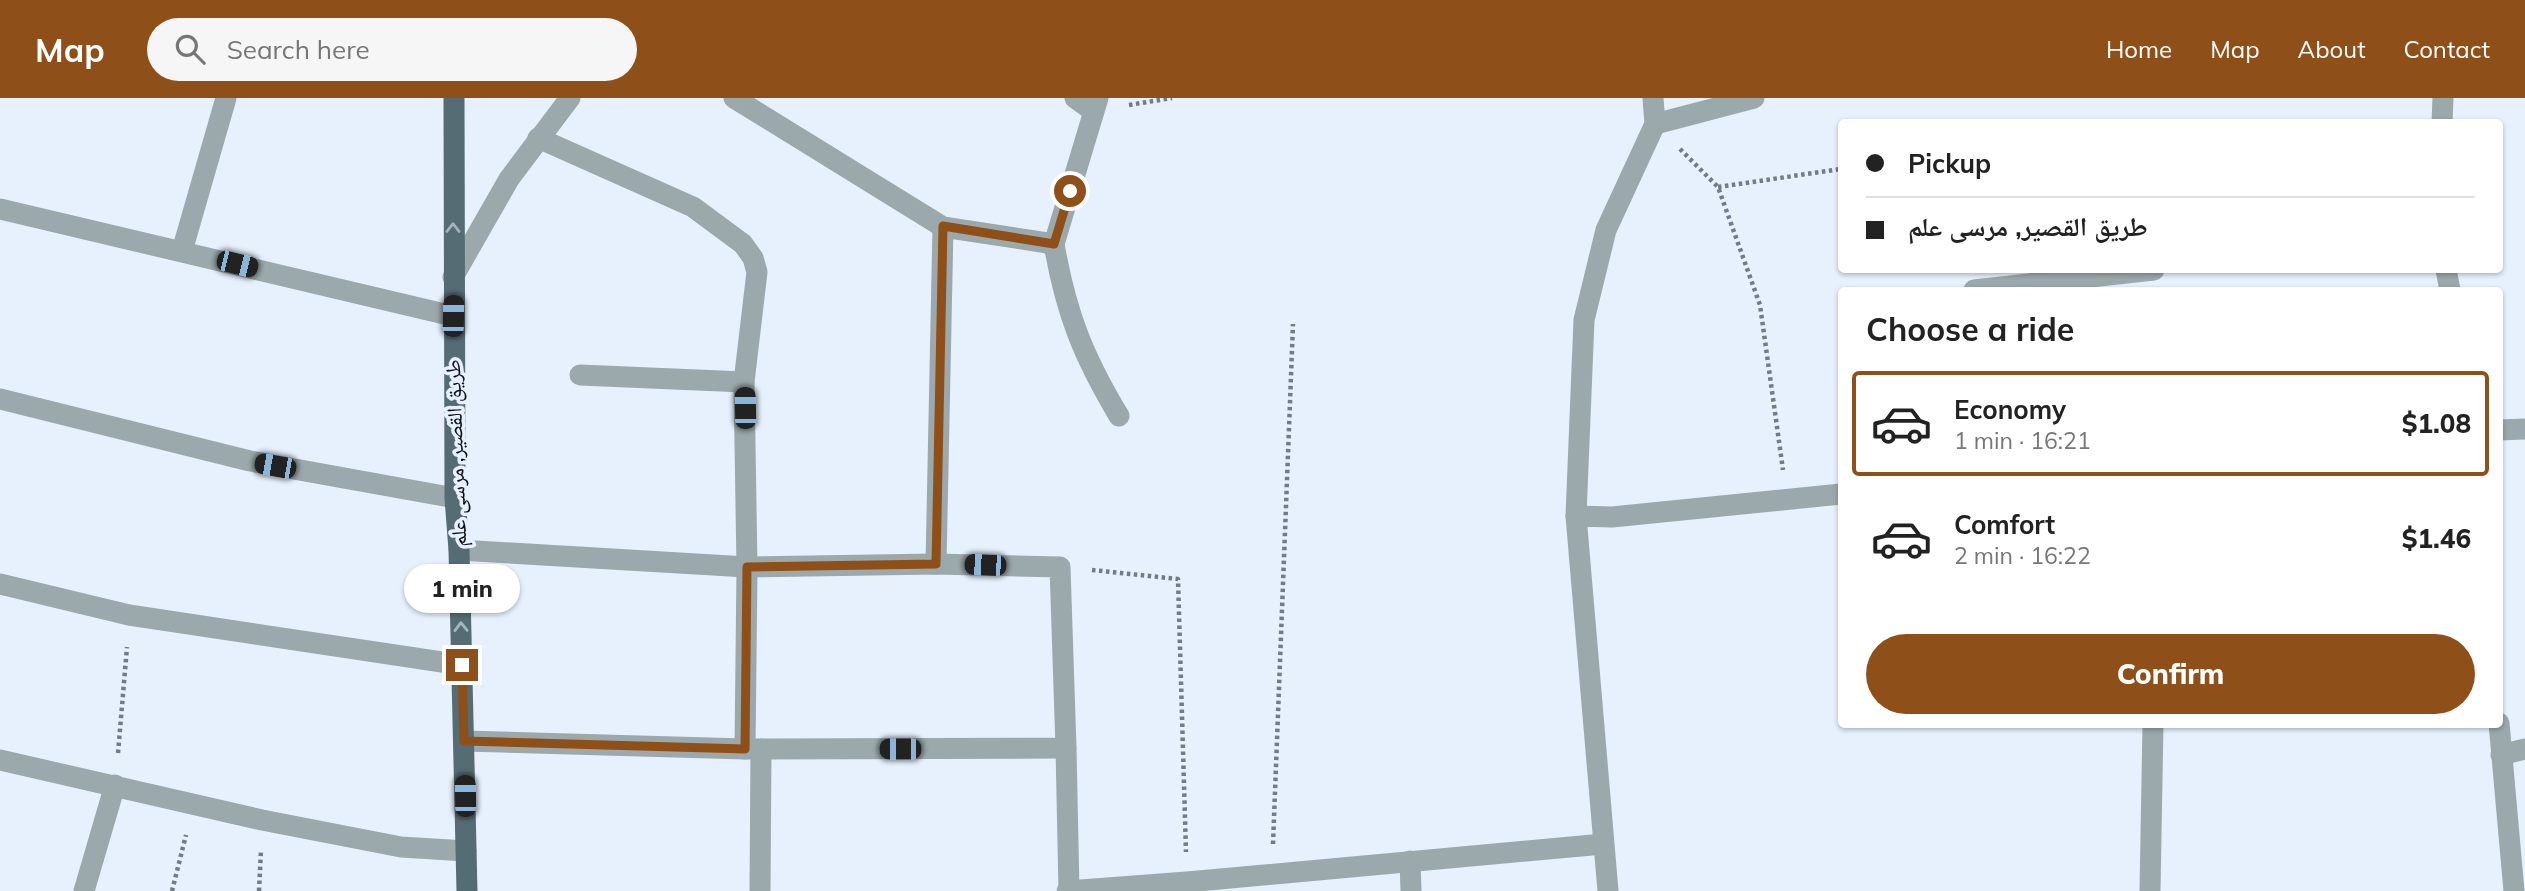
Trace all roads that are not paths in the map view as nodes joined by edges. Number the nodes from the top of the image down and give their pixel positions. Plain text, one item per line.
1 (226, 98) edge
2 (454, 98) edge
3 (570, 98) edge
4 (734, 98) edge
5 (1075, 98) edge
6 (1653, 98) edge
7 (1754, 98) edge
8 (2443, 98) edge
9 (1096, 104) edge
10 (2442, 119) edge
11 (1655, 124) junction
12 (538, 138) junction
13 (0, 209) edge
14 (943, 226) junction
15 (1054, 244) junction
16 (183, 251) junction
17 (2127, 273) edge
18 (453, 277) junction
19 (2001, 287) edge
20 (453, 316) junction
21 (580, 375) dead end
22 (744, 382) junction
23 (0, 399) edge
24 (1119, 416) dead end
25 (2525, 429) edge
26 (2503, 430) edge
27 (1838, 494) edge
28 (455, 498) junction
29 (1576, 516) junction
30 (459, 551) junction
31 (936, 564) junction
32 (747, 567) junction
33 (0, 584) edge
34 (462, 665) junction
35 (2153, 728) edge
36 (2499, 728) edge
37 (464, 741) junction
38 (1066, 748) junction
39 (753, 749) junction
40 (2525, 749) edge
41 (2501, 755) junction
42 (0, 760) edge
43 (115, 785) junction
44 (1603, 844) junction
45 (466, 851) junction
46 (1410, 861) junction
47 (84, 891) edge
48 (467, 891) edge
49 (760, 891) edge
50 (1068, 891) edge
51 (1411, 891) edge
52 (1608, 891) edge
53 (2150, 891) edge
54 (2514, 891) edge

1 - 16 street
18 -> 2 main road, طريق القصير, مرسى علم
3 - 12 street
4 - 14 street
5 - 9 street
6 - 11 street
7 - 11 street
8 - 10 street
9 - 15 street
11 - 29 street
12 - 18 street
12 - 22 street
13 - 16 street
14 - 15 street
14 - 31 street
15 - 24 street
16 - 20 street
17 - 19 street
18 - 20 main road, طريق القصير, مرسى علم
20 - 28 main road, طريق القصير, مرسى علم
21 - 22 street
22 - 32 street
23 - 28 street
25 - 26 street
27 - 29 street
28 - 30 main road, طريق القصير, مرسى علم
29 - 44 street
30 - 32 street
34 -> 30 main road, طريق القصير, مرسى علم
31 - 32 street
31 - 38 street
32 - 39 street
33 - 34 street
34 - 37 main road, طريق القصير, مرسى علم
35 - 53 street
36 - 41 street
37 - 39 street
37 - 45 main road, طريق القصير, مرسى علم
38 - 39 street
38 - 50 street
39 - 49 street
40 - 41 street
41 - 54 street
42 - 43 street
43 - 45 street
43 - 47 street
44 - 46 street
44 - 52 street
45 - 48 main road, طريق القصير, مرسى علم
46 - 50 street
46 - 51 street

